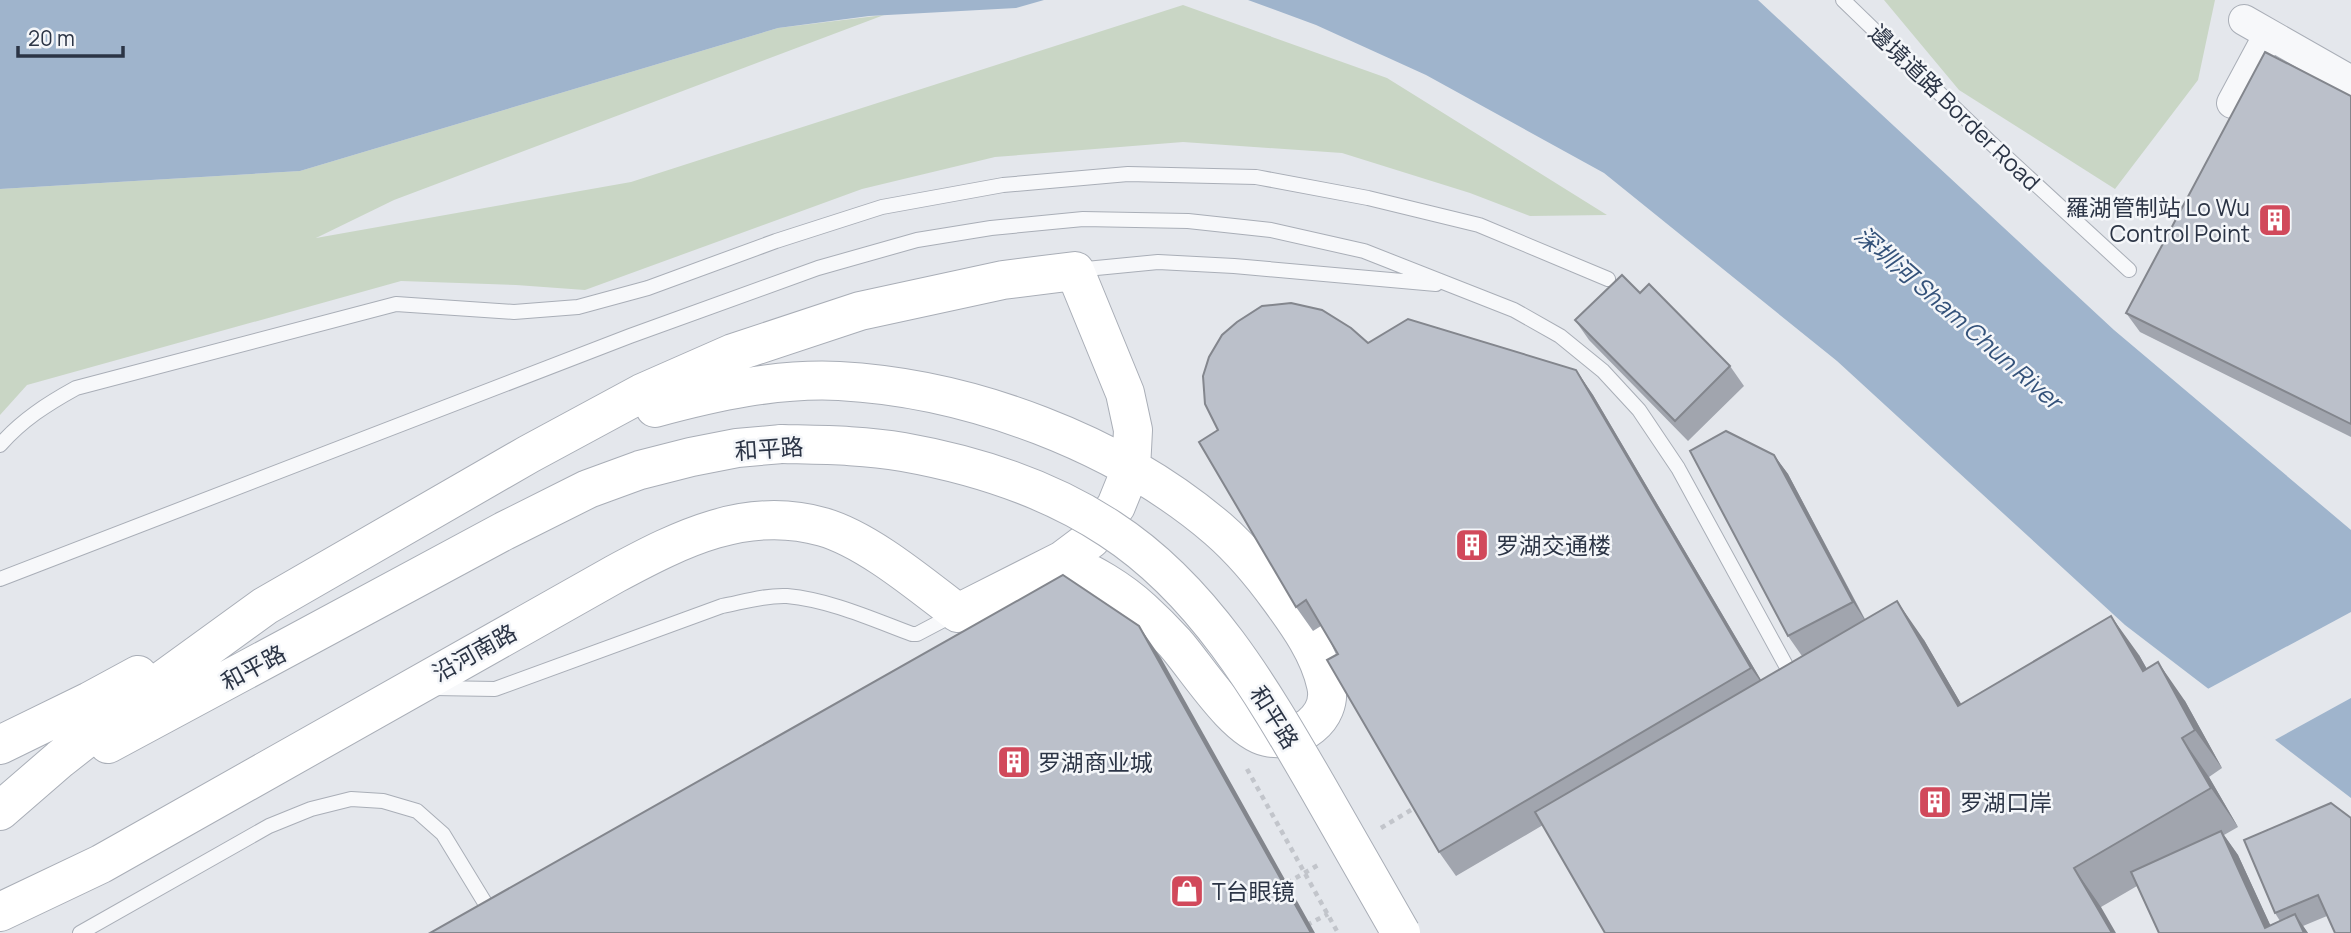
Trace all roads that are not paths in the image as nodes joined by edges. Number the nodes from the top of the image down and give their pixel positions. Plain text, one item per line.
1 (1843, 0) edge
2 (2351, 81) edge
3 (2232, 103) dead end
4 (2129, 270) dead end
5 (1075, 271) junction
6 (1608, 279) dead end
7 (1454, 285) junction
8 (0, 445) edge
9 (529, 454) junction
10 (1131, 469) junction
11 (588, 489) junction
12 (1063, 560) junction
13 (0, 579) edge
14 (265, 606) junction
15 (958, 612) junction
16 (1795, 683) edge
17 (412, 687) junction
18 (0, 745) edge
19 (0, 812) edge
20 (0, 912) edge
21 (498, 923) edge
22 (79, 933) edge
23 (1401, 933) edge

1 - 4 lane, 邊境道路 Border Road
2 - 3 street
5 - 7 lane
5 - 9 main road
5 - 10 main road
6 - 8 lane
7 - 13 lane
7 - 16 lane
9 - 10 main road
9 - 14 main road
10 - 12 main road
10 - 12 main road
11 - 14 main road
11 - 19 main road, 和平路
11 - 23 main road, 和平路, bridge
12 - 15 main road
14 - 18 main road
14 - 19 main road
15 - 17 lane
15 - 17 main road, 沿河南路
17 - 20 main road, 沿河南路
21 - 22 lane

